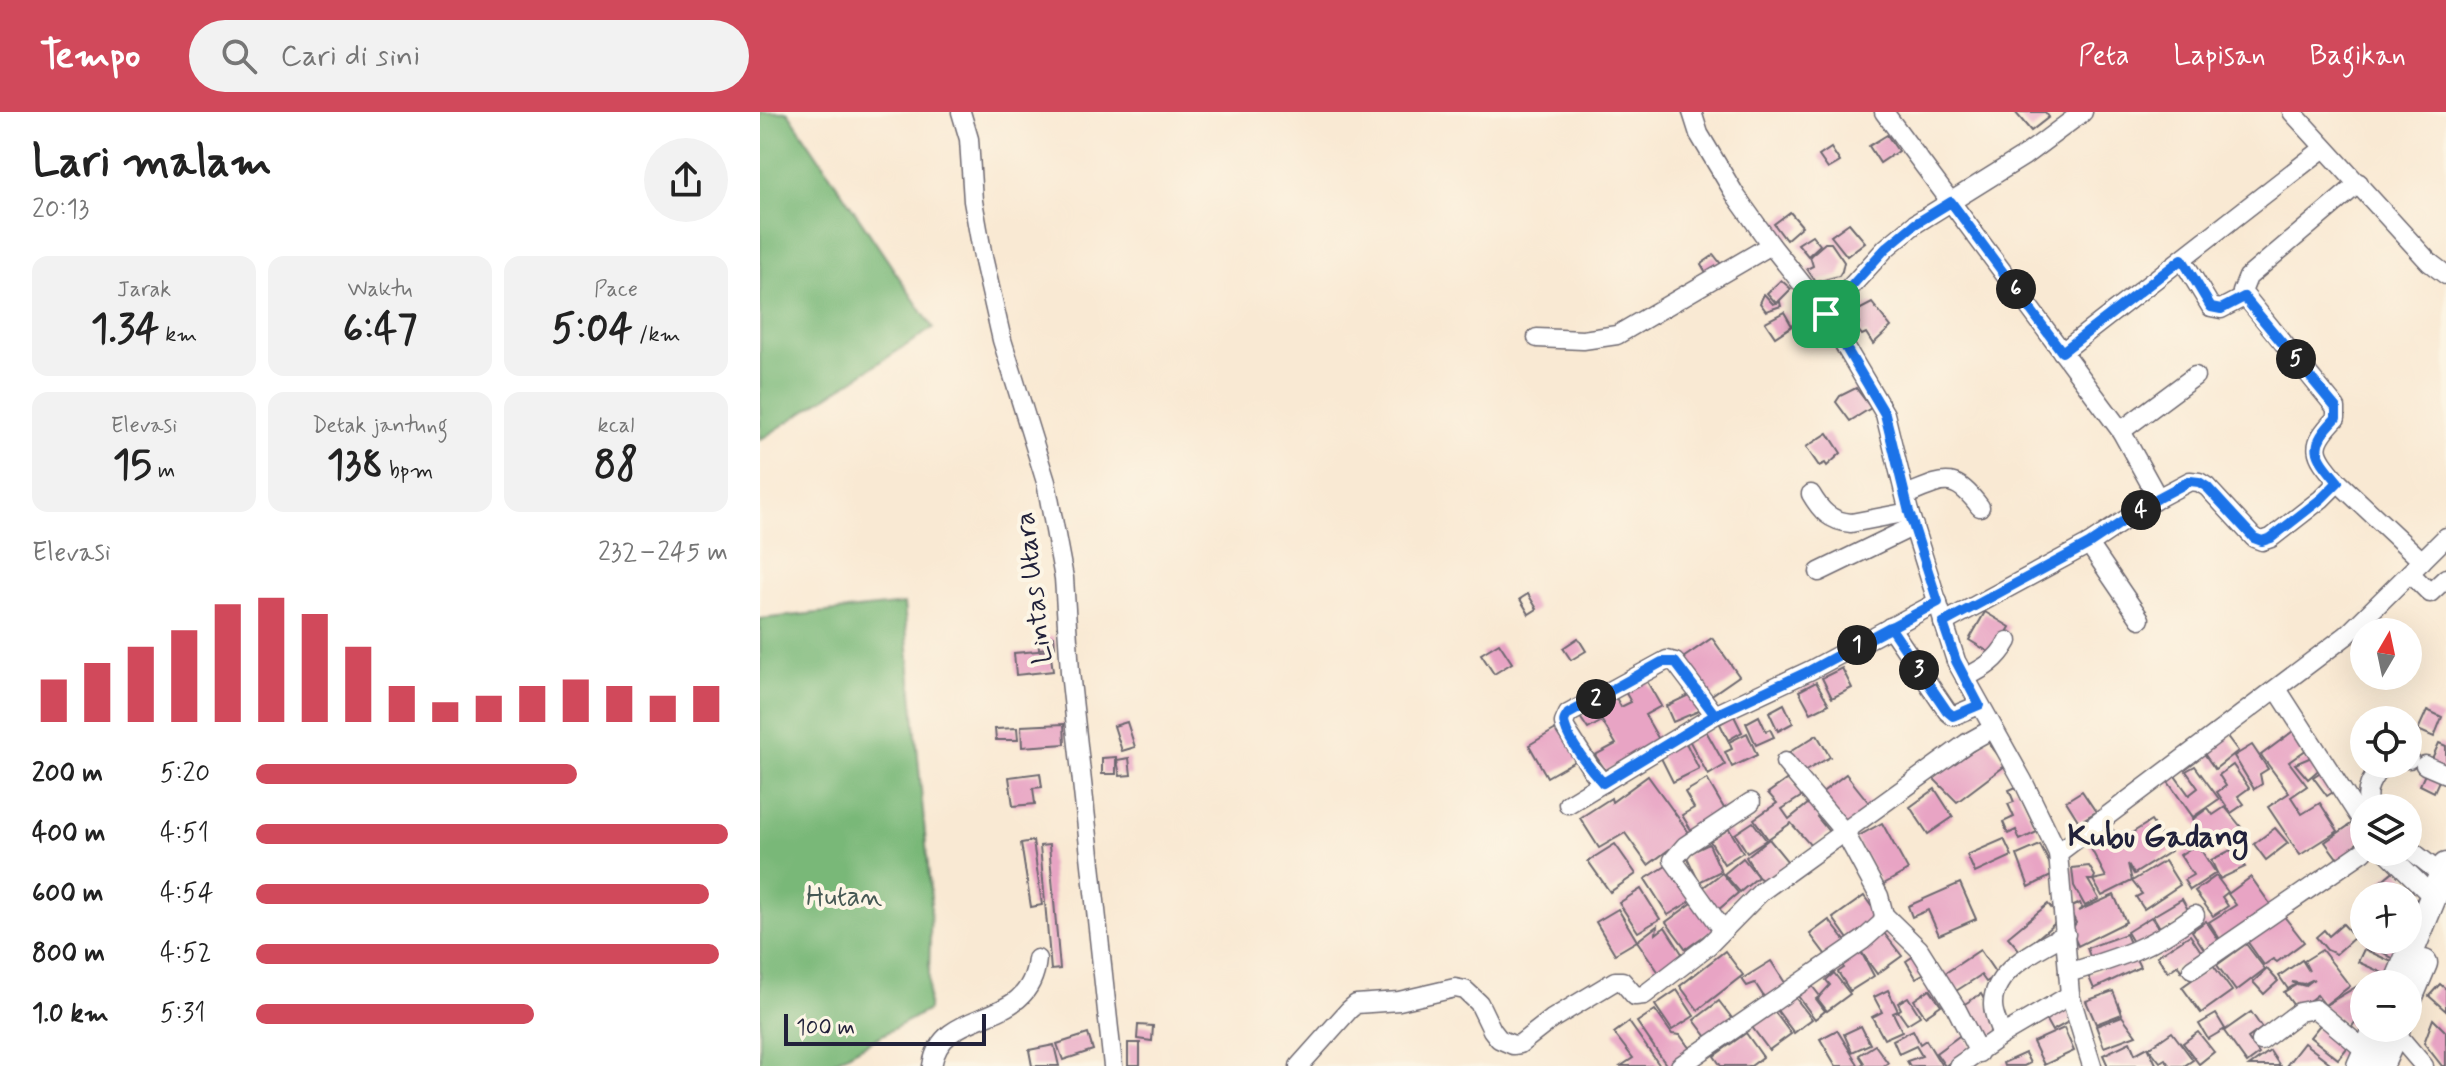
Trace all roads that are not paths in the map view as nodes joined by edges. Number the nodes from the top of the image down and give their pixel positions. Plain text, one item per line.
1 (961, 112) edge
2 (1692, 112) edge
3 (1884, 112) edge
4 (2083, 112) edge
5 (2292, 112) edge
6 (2324, 148) junction
7 (2359, 183) junction
8 (1951, 202) junction
9 (1771, 245) junction
10 (2182, 259) junction
11 (2446, 275) edge
12 (2244, 297) junction
13 (1826, 314) junction
14 (1537, 338) dead end
15 (2062, 352) junction
16 (2195, 376) dead end
17 (2121, 431) junction
18 (2338, 482) junction
19 (1811, 494) dead end
20 (2158, 498) junction
21 (1980, 507) dead end
22 (1910, 511) junction
23 (2089, 544) junction
24 (2443, 546) edge
25 (2416, 567) junction
26 (1819, 572) dead end
27 (2446, 578) edge
28 (1938, 602) junction
29 (2140, 619) dead end
30 (1943, 623) junction
31 (1890, 627) junction
32 (2008, 641) dead end
33 (1965, 678) junction
34 (2277, 689) junction
35 (1979, 705) junction
36 (1715, 715) junction
37 (1992, 729) junction
38 (1785, 762) dead end
39 (2422, 764) edge
40 (2446, 774) edge
41 (1603, 783) junction
42 (1751, 802) dead end
43 (2350, 802) edge
44 (1568, 804) dead end
45 (1845, 833) junction
46 (2058, 853) junction
47 (2350, 861) edge
48 (2422, 863) edge
49 (2410, 866) edge
50 (2443, 886) edge
51 (1884, 915) junction
52 (2195, 915) dead end
53 (1723, 930) junction
54 (2066, 934) junction
55 (1037, 959) dead end
56 (2192, 969) dead end
57 (2404, 970) edge
58 (2417, 970) edge
59 (2068, 973) junction
60 (2070, 995) junction
61 (2002, 1035) junction
62 (2261, 1041) dead end
63 (2379, 1045) edge
64 (1979, 1053) junction
65 (932, 1066) edge
66 (1113, 1066) edge
67 (1299, 1066) edge
68 (1680, 1066) edge
69 (1958, 1066) edge
70 (2092, 1066) edge
71 (2424, 1066) edge

1 - 66 street, Lintas Utara
2 - 9 street
3 - 8 street
4 - 8 street
5 - 6 street
6 - 7 street
6 - 10 street
7 - 11 street
7 - 12 street
8 - 13 street
8 - 15 street
9 - 13 street
9 - 14 street
10 - 12 street
10 - 15 street
12 - 18 street
13 - 22 street
15 - 17 street
16 - 17 street
17 - 20 street
18 - 20 street
18 - 25 street
19 - 22 street
20 - 23 street
21 - 22 street
22 - 26 street
22 - 28 street
23 - 29 street
23 - 30 street
24 - 25 street
25 - 27 street
25 - 34 street
28 - 30 street
28 - 31 street
30 - 33 street
31 - 35 street
31 - 36 street
32 - 33 street
33 - 35 street
34 - 43 street
34 - 46 street
35 - 37 street
36 - 41 street
36 - 41 street
37 - 45 street
37 - 46 street
38 - 45 street
39 - 40 street
41 - 44 street
42 - 53 street
45 - 51 street
45 - 53 street
46 - 54 street
47 - 56 street
48 - 50 street
49 - 50 street
50 - 57 highway
50 - 58 highway
51 - 64 street
51 - 68 street
52 - 59 street
53 - 67 street
54 - 59 street
54 - 61 street
55 - 65 street
59 - 60 street
60 - 61 street
60 - 70 street
61 - 64 street
62 - 63 street
63 - 71 street
64 - 69 street

